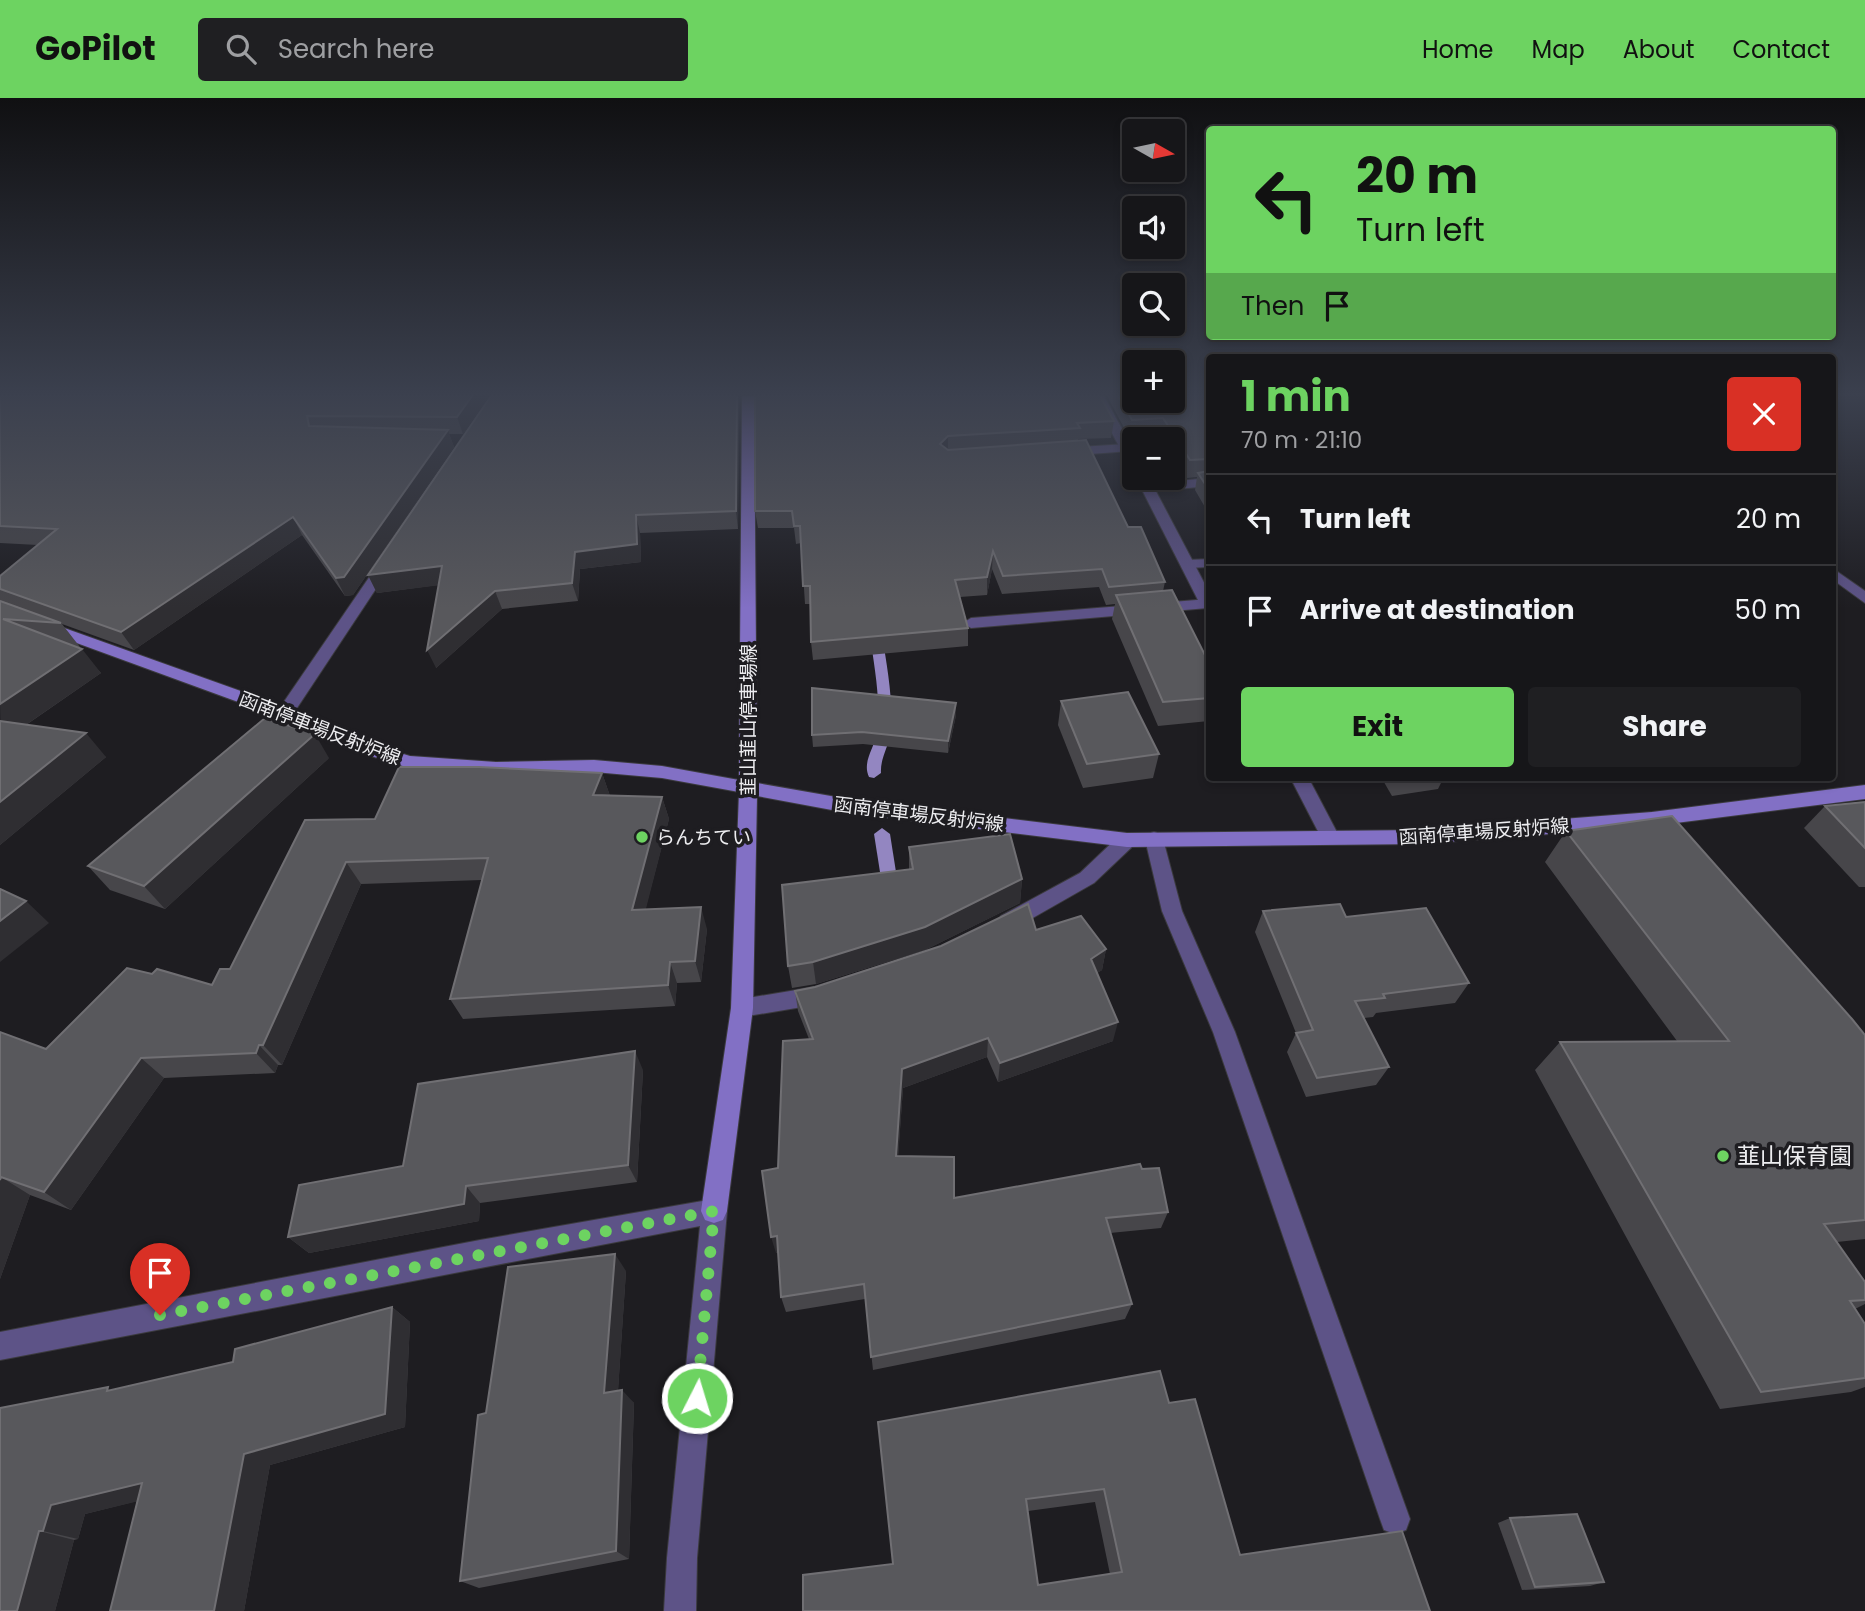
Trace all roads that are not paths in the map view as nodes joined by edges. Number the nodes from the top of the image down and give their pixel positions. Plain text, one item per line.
1 (748, 467) edge
2 (1185, 482) edge
3 (1206, 482) edge
4 (1148, 490) edge
5 (391, 554) edge
6 (1206, 563) edge
7 (1187, 564) junction
8 (1836, 575) edge
9 (1865, 598) edge
10 (1206, 600) edge
11 (1206, 604) edge
12 (0, 610) edge
13 (971, 623) dead end
14 (285, 713) junction
15 (1301, 781) edge
16 (748, 787) junction
17 (1865, 792) edge
18 (1652, 819) junction
19 (1331, 838) junction
20 (1154, 839) junction
21 (1670, 839) edge
22 (1127, 840) junction
23 (993, 929) edge
24 (843, 987) edge
25 (742, 1008) junction
26 (714, 1211) junction
27 (0, 1346) edge
28 (1395, 1519) dead end
29 (680, 1611) edge

1 - 16 main road, 韮山韮山停車場線
2 - 3 street
4 - 7 street
5 - 14 street
6 - 7 street
7 - 10 street
8 - 9 street
11 - 13 street
12 - 14 main road, 函南停車場反射炉線
14 - 16 main road, 函南停車場反射炉線
15 - 19 street
16 - 22 main road, 函南停車場反射炉線
16 - 25 main road, 韮山韮山停車場線
17 - 18 main road, 函南停車場反射炉線
18 - 19 main road, 函南停車場反射炉線
18 - 21 street
19 - 20 main road, 函南停車場反射炉線
20 - 22 main road, 函南停車場反射炉線
20 - 28 street
22 - 23 street
24 - 25 street
25 - 26 main road, 韮山韮山停車場線
26 - 27 street
26 - 29 street

